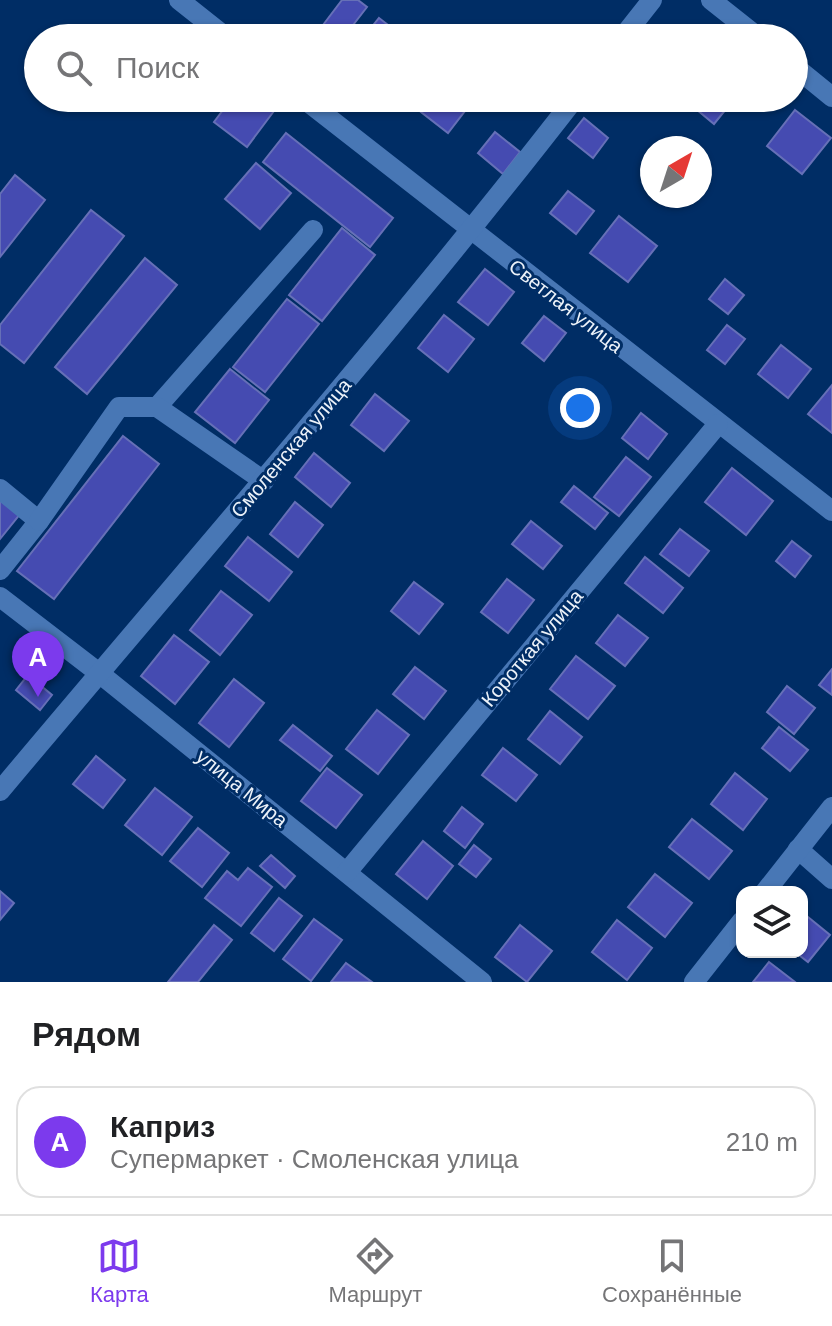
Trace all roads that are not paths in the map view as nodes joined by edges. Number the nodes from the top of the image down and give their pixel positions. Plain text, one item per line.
1 (179, 0) edge
2 (652, 0) edge
3 (711, 0) edge
4 (209, 24) edge
5 (633, 24) edge
6 (741, 24) edge
7 (808, 77) edge
8 (832, 97) edge
9 (321, 112) edge
10 (564, 112) edge
11 (313, 230) dead end
12 (471, 232) junction
13 (157, 407) junction
14 (718, 424) junction
15 (264, 481) junction
16 (0, 489) edge
17 (832, 511) edge
18 (39, 521) junction
19 (0, 570) edge
20 (0, 597) edge
21 (99, 673) junction
22 (0, 791) edge
23 (832, 807) edge
24 (798, 849) junction
25 (347, 872) junction
26 (832, 879) edge
27 (770, 886) edge
28 (736, 929) edge
29 (482, 982) edge
30 (694, 982) edge

1 - 4 street
2 - 5 street
3 - 6 street
7 - 8 street
9 - 12 street, Светлая улица
10 - 12 street, Смоленская улица
11 - 13 street
12 - 14 street, Светлая улица
12 - 15 street, Смоленская улица
13 - 15 street
13 - 18 street
14 - 17 street, Светлая улица
14 - 25 street, Короткая улица
15 - 21 street, Смоленская улица
16 - 18 street
18 - 19 street
20 - 21 street, улица Мира
21 - 22 street, Смоленская улица
21 - 25 street, улица Мира
23 - 24 street
24 - 26 street
24 - 27 street
25 - 29 street, улица Мира
28 - 30 street

